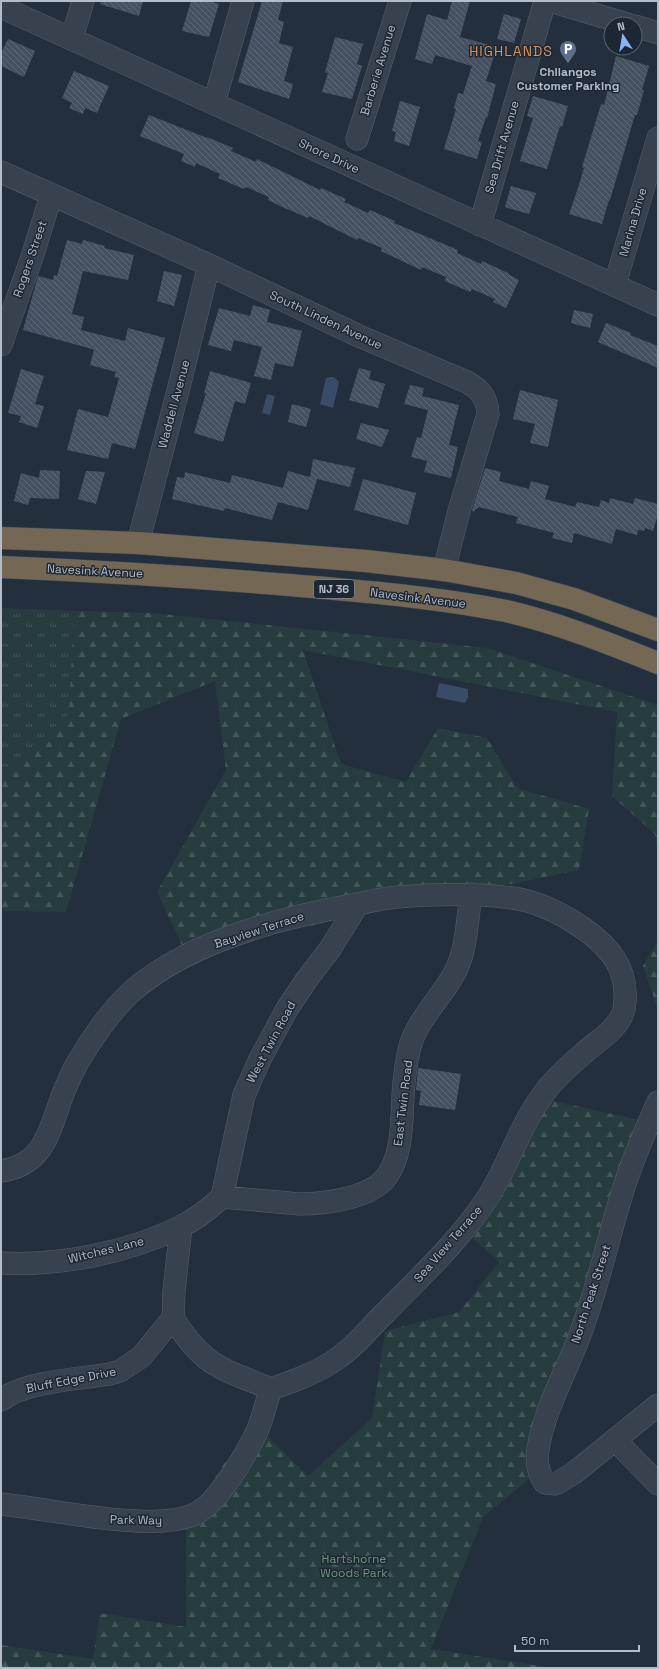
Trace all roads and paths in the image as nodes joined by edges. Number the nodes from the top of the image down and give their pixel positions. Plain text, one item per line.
1 (83, 1) edge
2 (243, 1) edge
3 (400, 1) edge
4 (545, 1) edge
5 (550, 1) edge
6 (1, 7) edge
7 (603, 17) edge
8 (643, 28) edge
9 (658, 33) edge
10 (72, 38) junction
11 (214, 103) junction
12 (658, 138) edge
13 (357, 139) dead end
14 (1, 172) edge
15 (51, 196) junction
16 (480, 225) junction
17 (209, 265) junction
18 (615, 284) junction
19 (658, 304) edge
20 (1, 345) edge
21 (1, 538) edge
22 (138, 543) junction
23 (1, 567) edge
24 (444, 570) junction
25 (658, 630) edge
26 (658, 663) edge
27 (470, 894) junction
28 (358, 904) junction
29 (610, 954) joint
30 (658, 1102) edge
31 (1, 1170) edge
32 (222, 1197) junction
33 (181, 1227) junction
34 (1, 1263) edge
35 (173, 1318) junction
36 (271, 1389) junction
37 (1, 1400) edge
38 (658, 1405) edge
39 (615, 1440) junction
40 (658, 1484) edge
41 (1, 1504) edge

1 - 10 street
2 - 11 street
3 - 13 street, Barberie Avenue
4 - 16 street, Sea Drift Avenue
5 - 7 street
6 - 10 street, Shore Drive
8 - 9 street
10 - 11 street, Shore Drive
11 - 16 street, Shore Drive
12 - 18 street, Marina Drive
14 - 15 street, South Linden Avenue
15 - 17 street, South Linden Avenue
15 - 20 street, Rogers Street
16 - 18 street, Shore Drive
17 - 22 street, Waddell Avenue
17 - 24 street, South Linden Avenue
18 - 19 street, Shore Drive
21 - 22 highway
22 - 24 highway
23 - 26 highway, Navesink Avenue / NJ 36
24 - 25 highway
27 - 28 street, Bayview Terrace
27 - 29 street, Bayview Terrace
27 - 32 street, East Twin Road
28 - 31 street, Bayview Terrace
28 - 32 street, West Twin Road
29 - 36 street, Sea View Terrace
30 - 39 street, North Peak Street
32 - 33 street, Witches Lane
33 - 34 street, Witches Lane
33 - 35 street
35 - 36 street
35 - 37 street, Bluff Edge Drive
36 - 41 street, Park Way
38 - 39 street
39 - 40 street

